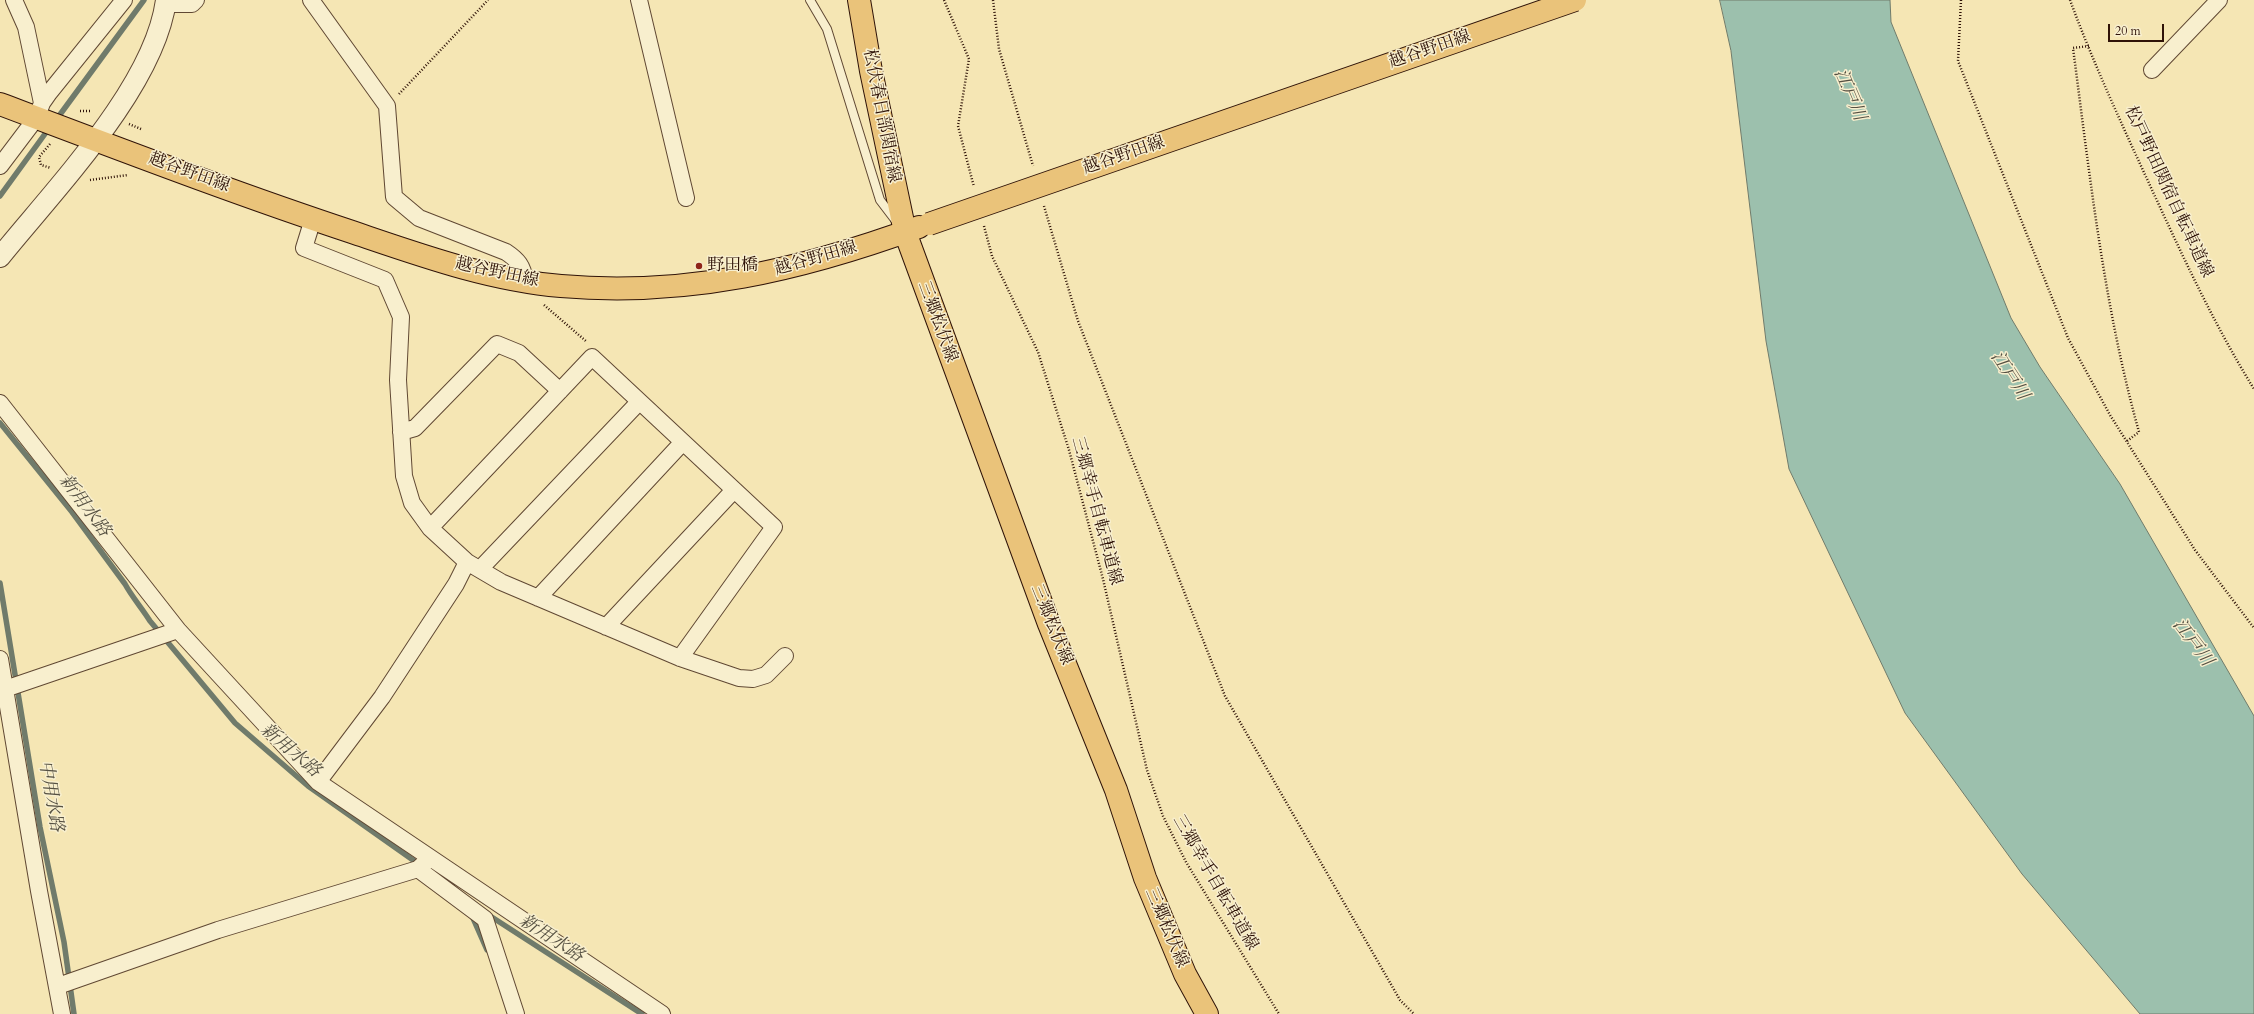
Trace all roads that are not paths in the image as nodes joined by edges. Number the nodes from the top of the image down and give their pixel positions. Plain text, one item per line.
1 (14, 0) edge
2 (124, 0) edge
3 (196, 0) edge
4 (311, 0) edge
5 (639, 0) edge
6 (810, 0) edge
7 (859, 0) edge
8 (1575, 0) edge
9 (2219, 0) edge
10 (166, 2) edge
11 (2152, 70) dead end
12 (0, 104) edge
13 (39, 110) junction
14 (96, 139) junction
15 (0, 166) edge
16 (686, 198) dead end
17 (313, 219) junction
18 (905, 232) junction
19 (0, 257) edge
20 (525, 281) junction
21 (560, 391) junction
22 (639, 402) junction
23 (0, 404) edge
24 (401, 432) junction
25 (682, 443) junction
26 (734, 490) junction
27 (430, 528) junction
28 (474, 566) junction
29 (538, 598) junction
30 (606, 627) junction
31 (178, 630) junction
32 (785, 656) dead end
33 (0, 658) edge
34 (680, 658) junction
35 (5, 688) junction
36 (318, 782) junction
37 (430, 858) junction
38 (418, 869) junction
39 (58, 986) junction
40 (62, 1014) edge
41 (516, 1014) edge
42 (662, 1014) edge
43 (1207, 1014) edge

1 - 13 street
2 - 13 street
3 - 10 street
4 - 20 street
5 - 16 street
6 - 18 lane
7 - 18 main road, 松伏春日部関宿線
8 - 18 main road, 越谷野田線, bridge
9 - 11 street
10 - 14 street
12 - 13 main road, 越谷野田線
13 - 14 main road, 越谷野田線
13 - 15 street
14 - 17 main road, 越谷野田線
14 - 19 street
17 - 20 main road, 越谷野田線
17 - 24 street
18 - 20 main road, 越谷野田線
18 - 43 main road, 三郷松伏線
21 - 22 street
21 - 24 street
21 - 27 street
22 - 25 street
22 - 28 street
23 - 31 street
24 - 27 street
25 - 26 street
25 - 29 street
26 - 30 street
26 - 34 street
27 - 28 street
28 - 29 street
28 - 36 street
29 - 30 street
30 - 34 street
31 - 35 street
31 - 36 street
32 - 34 street
33 - 35 street
35 - 39 street
36 - 37 street
37 - 38 street
37 - 42 street
38 - 39 street
38 - 41 street
39 - 40 street

